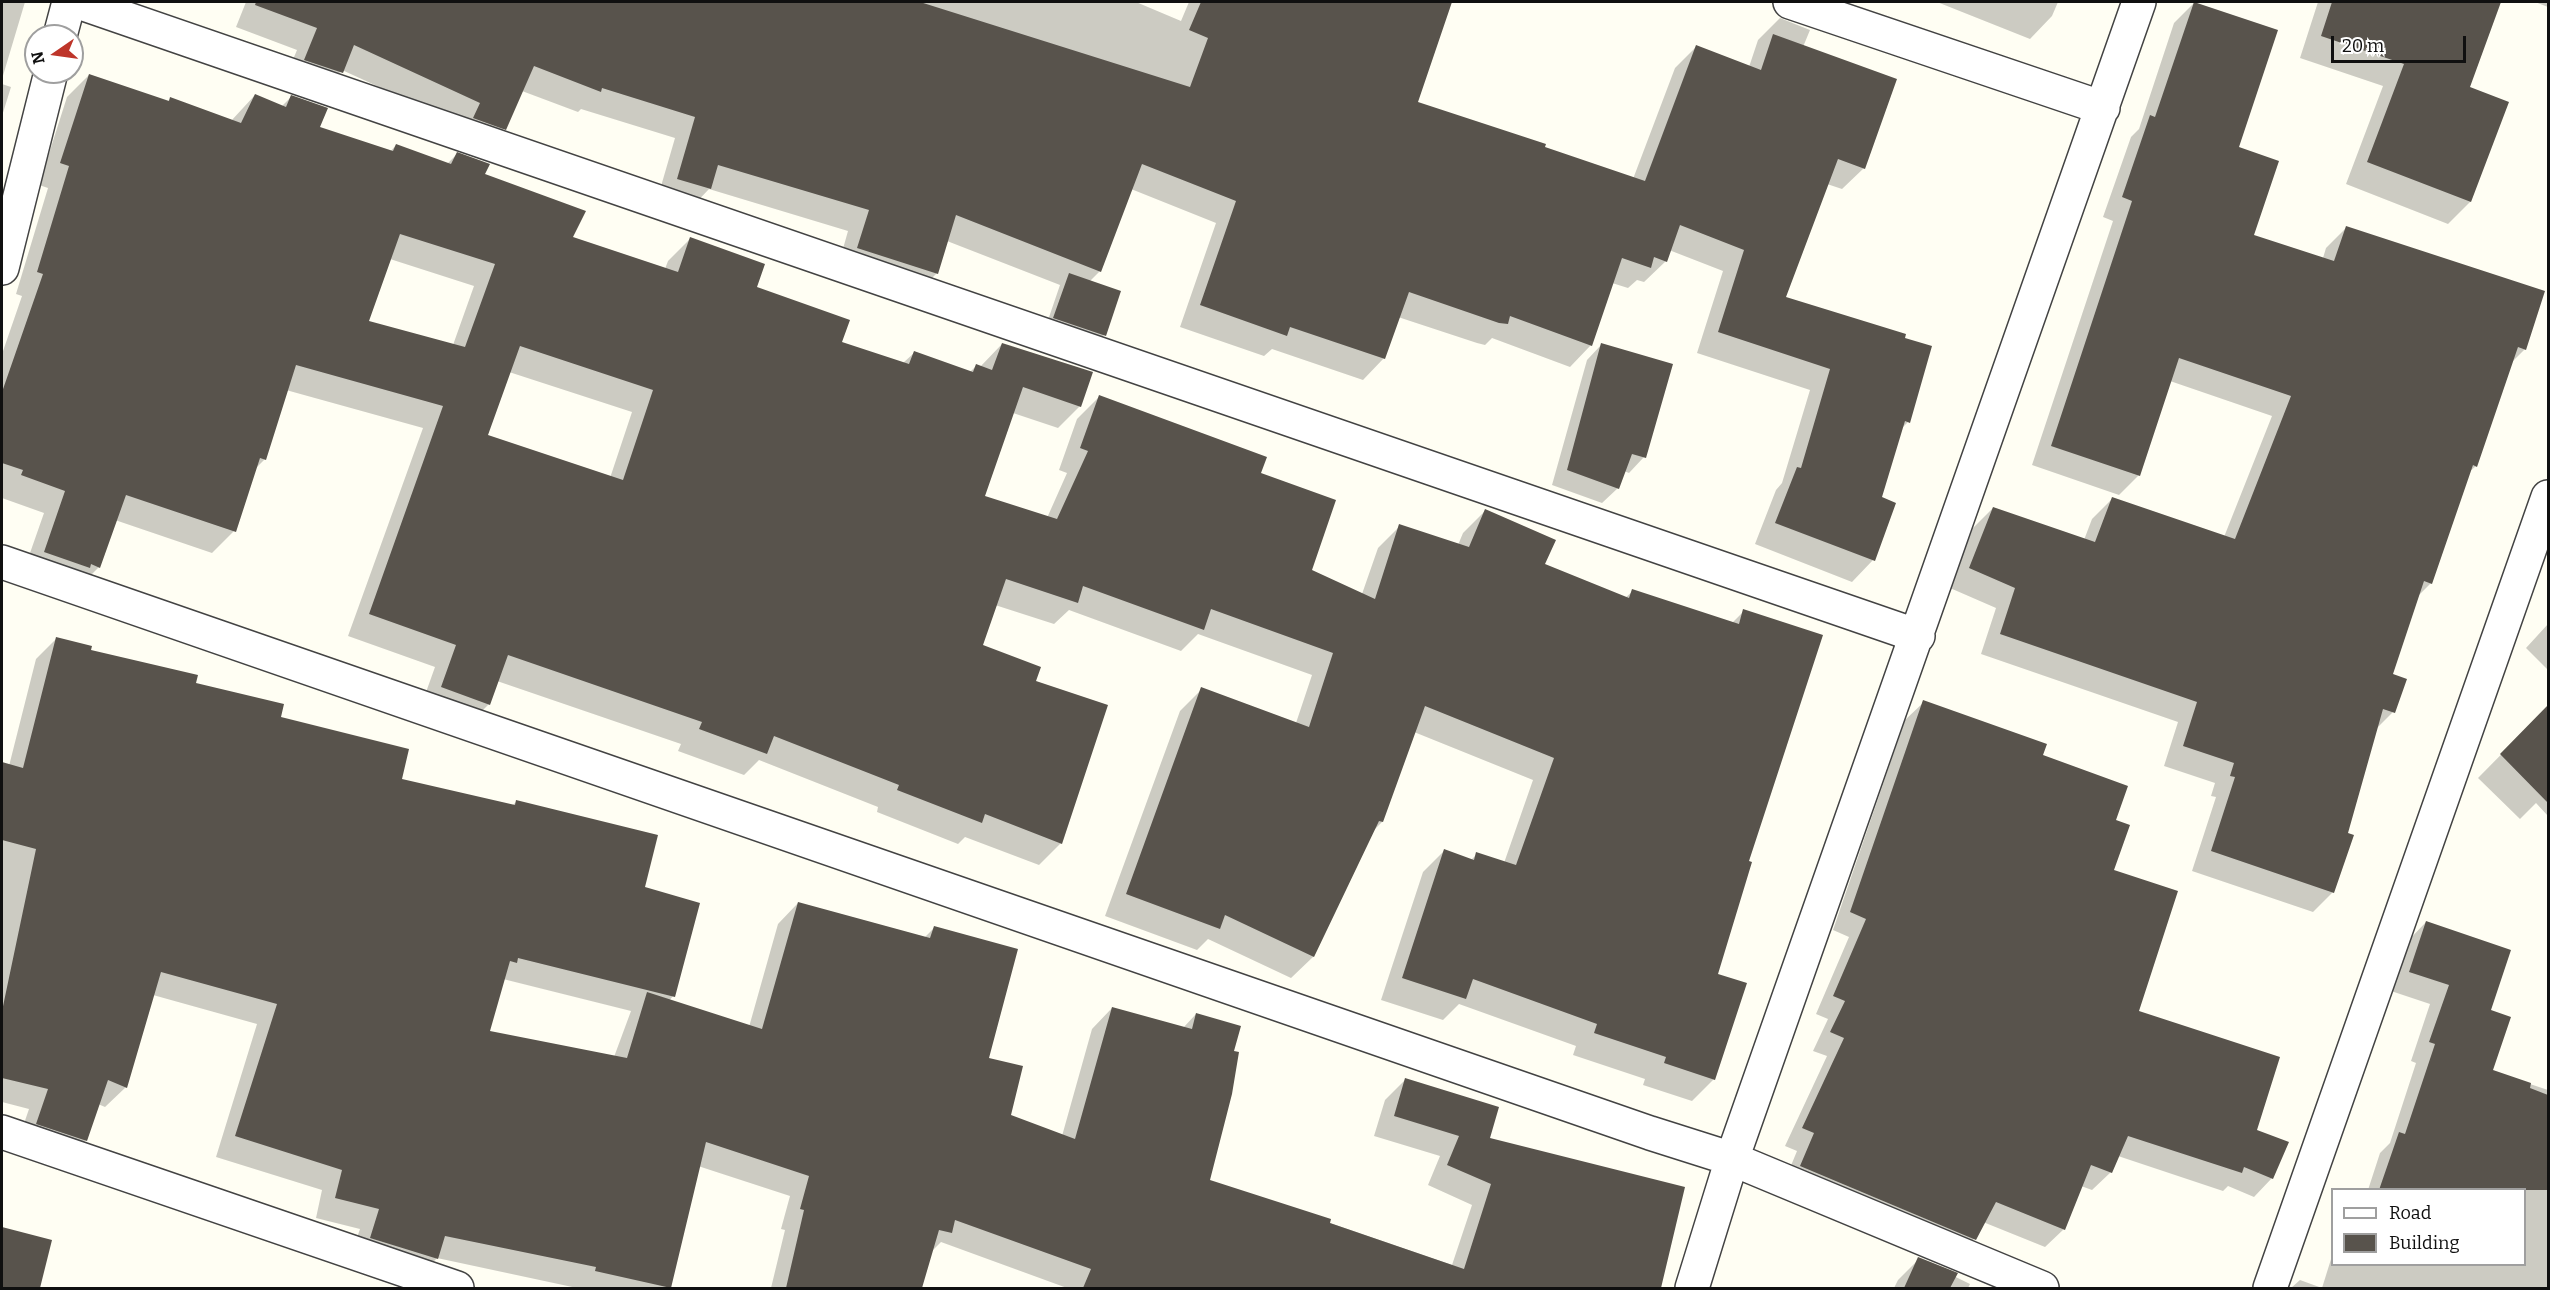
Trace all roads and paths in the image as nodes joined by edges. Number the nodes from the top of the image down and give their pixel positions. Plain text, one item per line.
1 (69, 2) edge
2 (78, 2) edge
3 (1790, 2) edge
4 (2139, 2) edge
5 (63, 24) edge
6 (48, 84) edge
7 (2103, 108) junction
8 (2, 268) edge
9 (2548, 497) edge
10 (2, 562) edge
11 (1918, 636) junction
12 (2, 1132) edge
13 (1732, 1159) junction
14 (457, 1288) edge
15 (1692, 1288) edge
16 (2042, 1288) edge
17 (2270, 1288) edge

1 - 5 street
2 - 11 street
3 - 7 street
4 - 7 street
6 - 8 street
7 - 11 street
9 - 17 street
10 - 13 street
11 - 13 street
12 - 14 street
13 - 15 street
13 - 16 street

